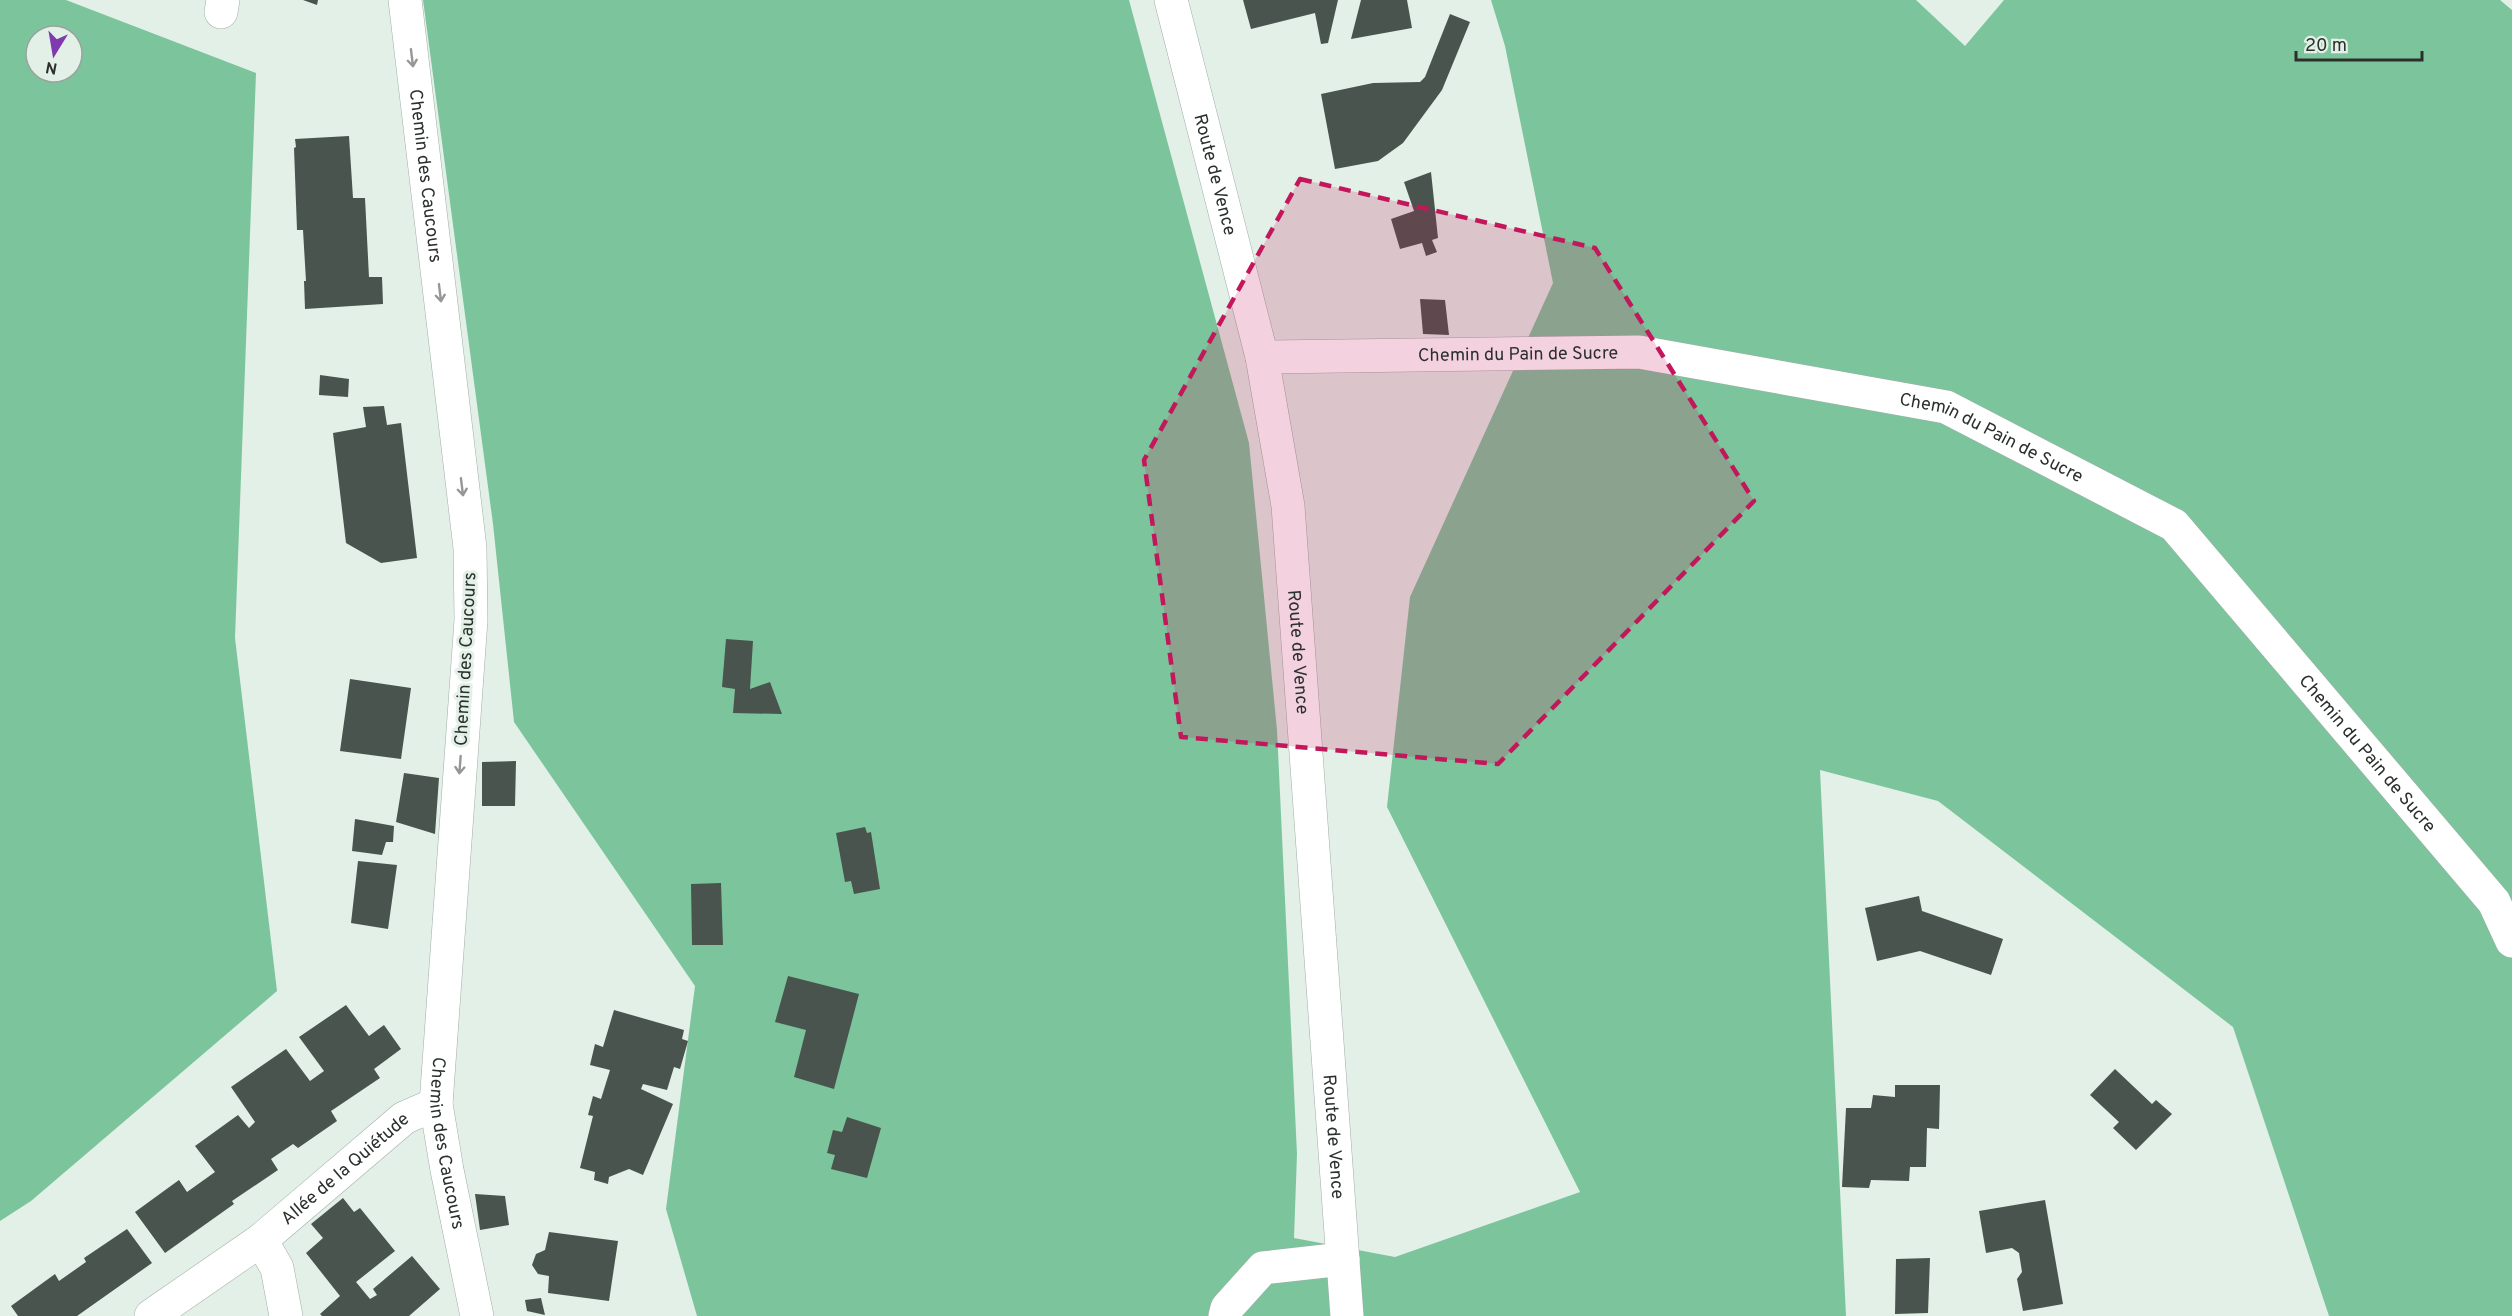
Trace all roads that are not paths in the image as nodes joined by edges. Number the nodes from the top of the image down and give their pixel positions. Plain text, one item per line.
1 (405, 0) edge
2 (1170, 0) edge
3 (1262, 357) junction
4 (2512, 941) edge
5 (436, 1104) junction
6 (261, 1240) junction
7 (1342, 1259) junction
8 (151, 1316) edge
9 (286, 1316) edge
10 (477, 1316) edge
11 (1225, 1316) edge
12 (1347, 1316) edge

1 -> 5 street, Chemin des Caucours
2 - 3 street, Route de Vence
3 - 4 street, Chemin du Pain de Sucre
3 - 7 street, Route de Vence
5 - 6 street, Allée de la Quiétude
5 - 10 street, Chemin des Caucours
6 - 8 street, Allée de la Quiétude
6 - 9 street
7 - 11 street
7 - 12 street, Route de Vence

